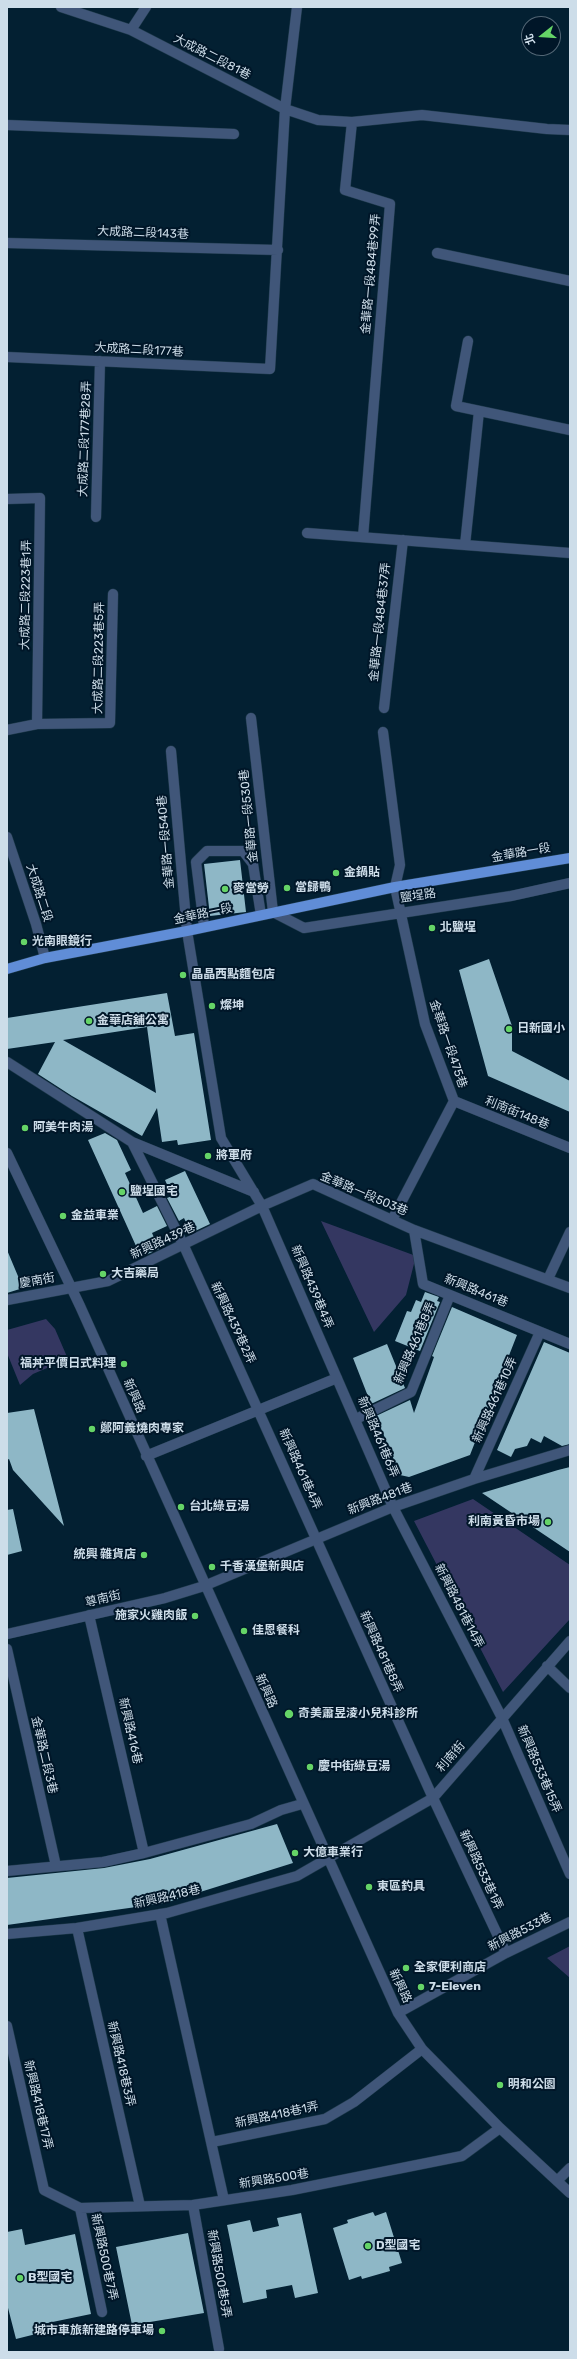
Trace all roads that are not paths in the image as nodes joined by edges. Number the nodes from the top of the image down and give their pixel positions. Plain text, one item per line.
1 (61, 7) edge
2 (146, 7) edge
3 (297, 7) edge
4 (131, 30) junction
5 (285, 109) junction
6 (352, 122) junction
7 (7, 125) edge
8 (570, 130) edge
9 (234, 134) dead end
10 (7, 242) edge
11 (278, 250) junction
12 (437, 253) dead end
13 (570, 281) edge
14 (468, 341) dead end
15 (7, 357) edge
16 (100, 361) junction
17 (479, 411) junction
18 (570, 430) edge
19 (7, 499) edge
20 (96, 517) dead end
21 (307, 533) dead end
22 (363, 537) junction
23 (403, 540) junction
24 (465, 545) junction
25 (570, 553) edge
26 (113, 594) dead end
27 (384, 708) dead end
28 (251, 718) dead end
29 (37, 724) junction
30 (7, 730) edge
31 (383, 732) dead end
32 (171, 751) dead end
33 (7, 837) edge
34 (570, 858) edge
35 (570, 883) edge
36 (395, 887) junction
37 (272, 912) junction
38 (399, 912) junction
39 (261, 915) junction
40 (204, 926) junction
41 (187, 931) junction
42 (45, 958) junction
43 (7, 969) edge
44 (7, 1062) edge
45 (454, 1101) junction
46 (132, 1142) junction
47 (570, 1148) edge
48 (7, 1153) edge
49 (254, 1192) junction
50 (262, 1206) junction
51 (392, 1220) junction
52 (414, 1230) junction
53 (570, 1232) edge
54 (184, 1246) junction
55 (548, 1279) junction
56 (72, 1288) junction
57 (570, 1288) edge
58 (450, 1295) junction
59 (7, 1300) edge
60 (540, 1332) junction
61 (570, 1344) edge
62 (337, 1378) junction
63 (259, 1410) junction
64 (356, 1419) junction
65 (570, 1450) edge
66 (146, 1456) junction
67 (474, 1479) junction
68 (393, 1507) junction
69 (316, 1538) junction
70 (204, 1586) junction
71 (88, 1615) junction
72 (7, 1634) edge
73 (570, 1642) edge
74 (7, 1649) edge
75 (547, 1666) junction
76 (570, 1688) edge
77 (502, 1718) junction
78 (433, 1798) junction
79 (302, 1804) junction
80 (144, 1853) junction
81 (327, 1860) junction
82 (56, 1866) junction
83 (7, 1872) edge
84 (570, 1874) edge
85 (160, 1914) junction
86 (570, 1922) edge
87 (77, 1928) junction
88 (7, 1934) edge
89 (506, 1953) junction
90 (398, 2013) junction
91 (7, 2026) edge
92 (422, 2048) junction
93 (500, 2128) junction
94 (212, 2142) junction
95 (570, 2168) edge
96 (557, 2181) junction
97 (44, 2190) joint
98 (570, 2193) edge
99 (224, 2200) junction
100 (193, 2205) junction
101 (140, 2206) junction
102 (80, 2208) junction
103 (102, 2312) dead end
104 (219, 2349) dead end

1 - 4 street, 大成路二段81巷
2 - 4 street
3 - 5 street
4 - 5 street, 大成路二段81巷
5 - 6 street, 大成路二段81巷
5 - 11 street
6 - 8 street
6 - 22 street, 金華路一段484巷99弄
7 - 9 street
10 - 11 street, 大成路二段143巷
11 - 16 street, 大成路二段177巷
12 - 13 street
14 - 17 street
15 - 16 street, 大成路二段177巷
16 - 20 street, 大成路二段177巷28弄
17 - 18 street
17 - 24 street
19 - 29 street, 大成路二段223巷1弄
21 - 22 street
22 - 23 street
23 - 24 street
23 - 27 street, 金華路一段484巷37弄
24 - 25 street
26 - 29 street, 大成路二段223巷5弄
28 - 37 street, 金華路一段530巷
29 - 30 street
31 - 36 street
32 - 41 street, 金華路一段540巷
33 - 42 street, 大成路二段
34 - 36 main road, 金華路一段
35 - 38 street, 鹽埕路
36 - 37 main road, 金華路一段
36 - 38 street, 金華路一段475巷
37 - 38 street, 鹽埕路
37 - 39 main road, 金華路一段
38 - 45 street, 金華路一段475巷
39 - 40 main road, 金華路一段
39 - 40 street
40 - 41 main road, 金華路一段
41 - 42 main road, 金華路一段
41 - 49 street
42 - 43 main road, 金華路一段
44 - 46 street
45 - 47 street, 利南街148巷
45 - 51 street, 金華路一段475巷
46 - 49 street
46 - 54 street, 新興路439巷2弄
48 - 56 street, 新興路
49 - 50 street
50 - 51 street, 金華路一段503巷
50 - 54 street, 新興路439巷
50 - 62 street, 新興路439巷4弄
51 - 52 street, 金華路一段503巷
52 - 55 street, 金華路一段503巷
52 - 58 street, 新興路461巷
53 - 55 street
54 - 56 street, 新興路439巷
54 - 63 street, 新興路439巷2弄
55 - 57 street, 金華路一段503巷
56 - 59 street, 慶南街
56 - 66 street, 新興路
58 - 60 street, 新興路461巷
58 - 64 street, 新興路461巷8弄
60 - 61 street, 新興路461巷
60 - 67 street, 新興路461巷10弄
62 - 63 street
62 - 64 street, 新興路461巷6弄
63 - 66 street
63 - 69 street, 新興路461巷4弄
64 - 68 street, 新興路461巷6弄
65 - 67 street, 新興路481巷
66 - 70 street, 新興路
67 - 68 street, 新興路481巷
68 - 69 street, 新興路481巷
68 - 77 street, 新興路481巷14弄
69 - 70 street, 新興路481巷
69 - 78 street, 新興路481巷8弄
70 - 71 street, 尊南街
70 - 79 street, 新興路
71 - 72 street, 尊南街
71 - 80 street, 新興路416巷
73 - 75 street, 利南街
74 - 82 street, 金華路二段3巷
75 - 76 street
75 - 77 street, 利南街
77 - 78 street, 利南街
77 - 84 street, 新興路533巷15弄
78 - 81 street, 利南街
78 - 89 street, 新興路533巷1弄
79 - 80 street
79 - 81 street, 新興路
80 - 82 street
81 - 85 street, 新興路418巷
81 - 90 street, 新興路
82 - 83 street
85 - 87 street, 新興路418巷
85 - 94 street
86 - 89 street, 新興路533巷
87 - 88 street, 新興路418巷
87 - 101 street, 新興路418巷3弄
89 - 90 street, 新興路533巷
90 - 92 street, 新興路
91 - 97 street, 新興路418巷17弄
92 - 93 street, 新興路
92 - 94 street, 新興路418巷1弄
93 - 96 street, 新興路
93 - 99 street, 新興路500巷
94 - 99 street
95 - 96 street
96 - 98 street, 新興路
97 - 102 street, 新興路500巷
99 - 100 street, 新興路500巷
100 - 101 street, 新興路500巷
100 - 104 street, 新興路500巷5弄
101 - 102 street, 新興路500巷
102 - 103 street, 新興路500巷7弄

